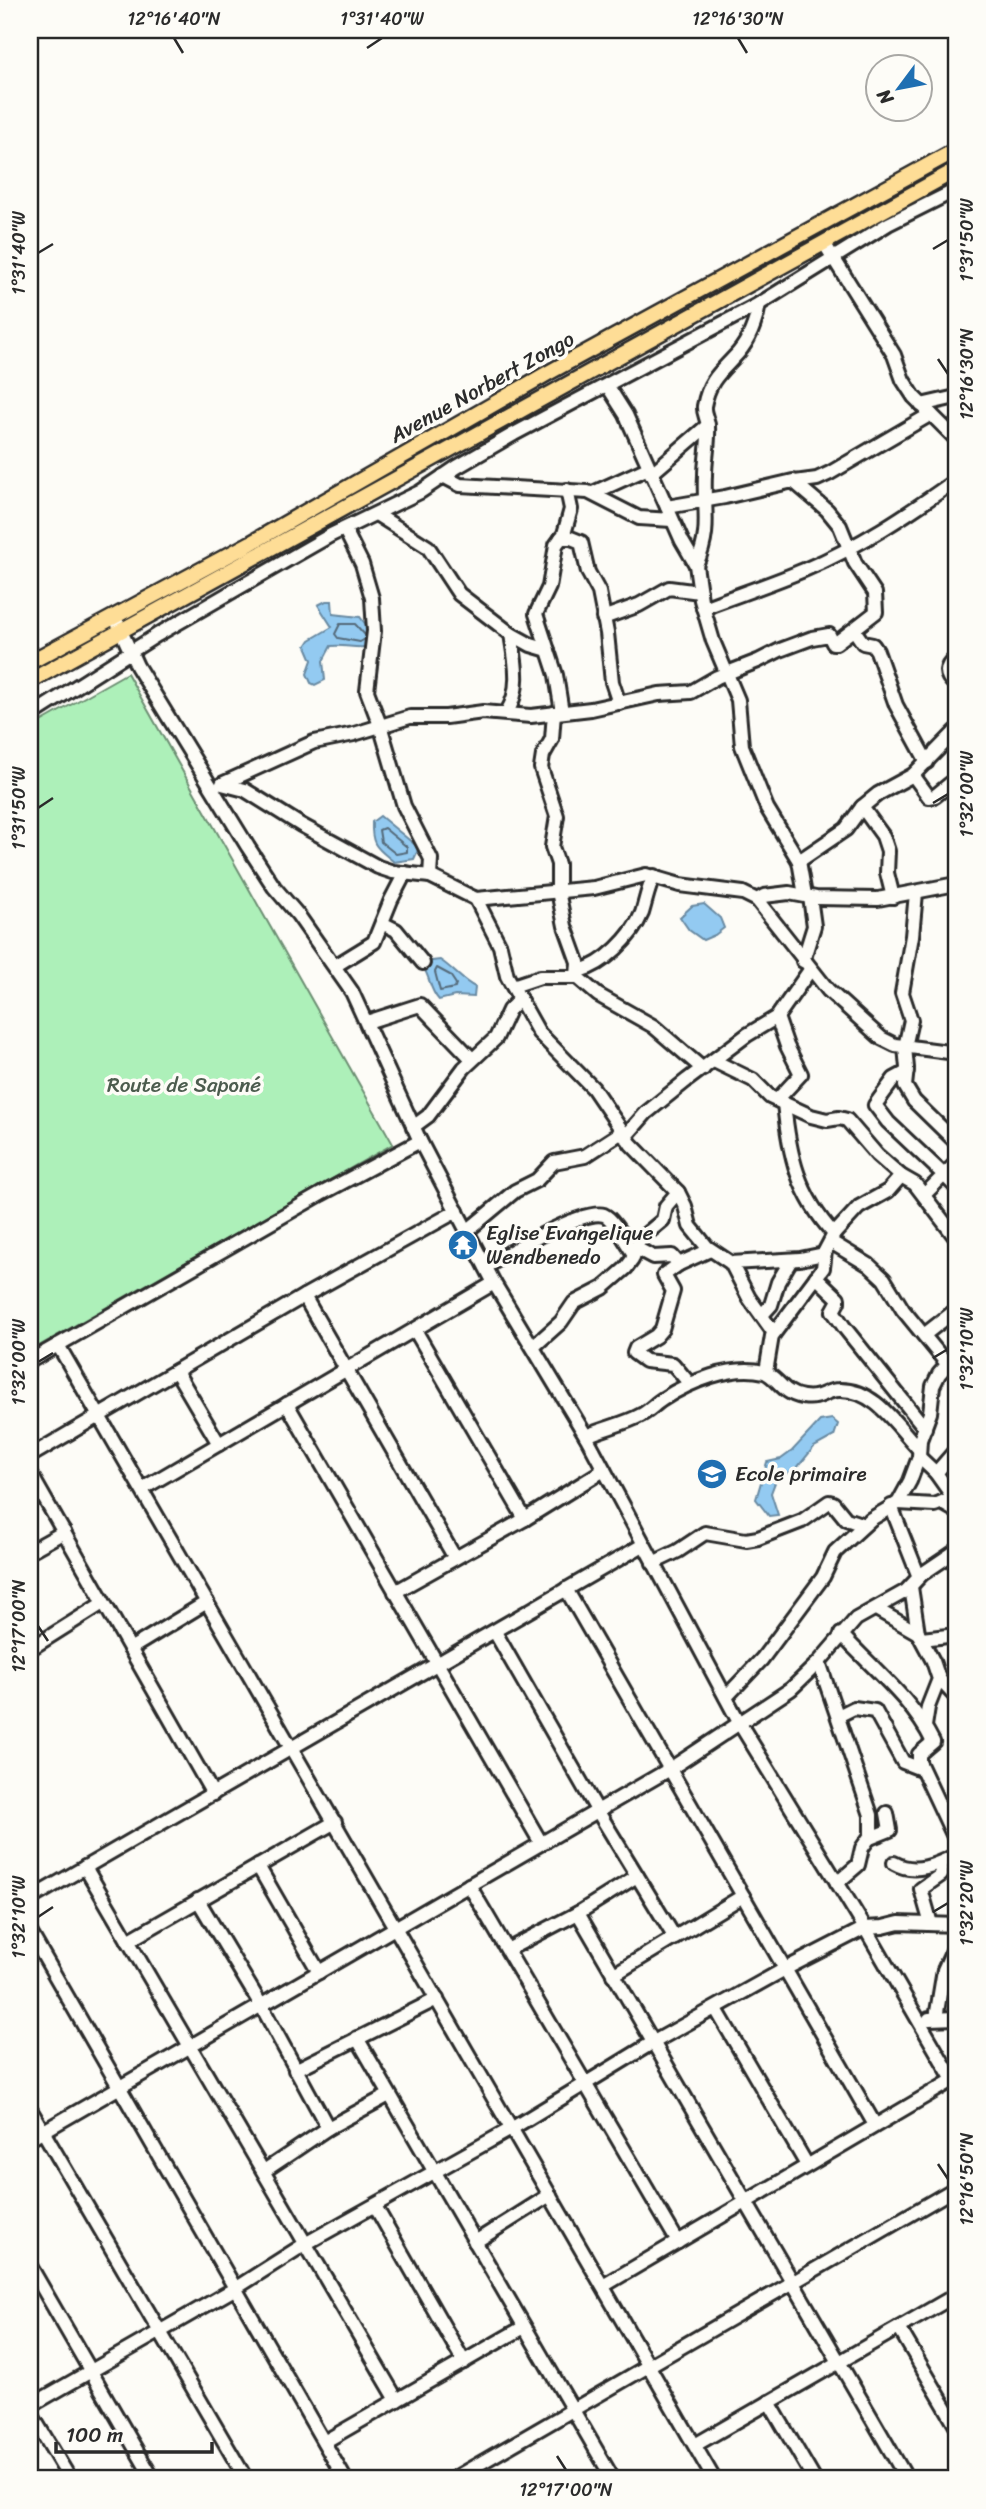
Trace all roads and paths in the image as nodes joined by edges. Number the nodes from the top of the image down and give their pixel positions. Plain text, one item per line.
1 (956, 150) edge
2 (956, 170) edge
3 (956, 190) edge
4 (824, 243) junction
5 (834, 259) junction
6 (759, 304) junction
7 (607, 385) junction
8 (956, 397) edge
9 (926, 410) junction
10 (708, 425) junction
11 (956, 439) edge
12 (650, 471) junction
13 (443, 476) junction
14 (956, 480) edge
15 (795, 482) junction
16 (567, 490) junction
17 (593, 493) junction
18 (707, 500) junction
19 (667, 507) junction
20 (376, 514) junction
21 (672, 520) junction
22 (345, 530) junction
23 (561, 538) junction
24 (850, 548) junction
25 (696, 565) junction
26 (700, 593) junction
27 (703, 608) junction
28 (113, 616) junction
29 (603, 618) junction
30 (121, 630) junction
31 (854, 630) junction
32 (511, 634) junction
33 (548, 650) junction
34 (130, 653) junction
35 (956, 658) edge
36 (30, 662) edge
37 (726, 673) junction
38 (30, 681) edge
39 (956, 685) edge
40 (619, 703) junction
41 (507, 712) junction
42 (558, 712) junction
43 (30, 716) edge
44 (380, 725) junction
45 (955, 737) edge
46 (927, 762) junction
47 (913, 775) junction
48 (956, 779) edge
49 (225, 783) junction
50 (208, 786) junction
51 (862, 807) junction
52 (799, 861) junction
53 (405, 873) junction
54 (430, 876) junction
55 (653, 876) junction
56 (956, 884) edge
57 (558, 891) junction
58 (916, 893) junction
59 (808, 896) junction
60 (892, 897) junction
61 (476, 900) junction
62 (757, 900) junction
63 (382, 923) junction
64 (423, 963) dead end
65 (335, 966) junction
66 (807, 966) junction
67 (578, 974) junction
68 (513, 986) junction
69 (520, 999) junction
70 (778, 1017) junction
71 (367, 1022) junction
72 (905, 1046) junction
73 (956, 1053) edge
74 (472, 1059) junction
75 (709, 1065) junction
76 (907, 1072) junction
77 (780, 1101) junction
78 (414, 1127) junction
79 (624, 1134) junction
80 (420, 1141) junction
81 (956, 1142) edge
82 (956, 1163) edge
83 (944, 1175) junction
84 (901, 1176) junction
85 (956, 1187) edge
86 (677, 1192) junction
87 (925, 1195) junction
88 (457, 1211) junction
89 (467, 1231) junction
90 (833, 1238) junction
91 (956, 1238) edge
92 (710, 1250) junction
93 (635, 1251) junction
94 (824, 1254) junction
95 (791, 1260) junction
96 (731, 1263) junction
97 (679, 1264) junction
98 (486, 1268) junction
99 (816, 1277) junction
100 (494, 1283) junction
101 (304, 1296) junction
102 (956, 1310) edge
103 (762, 1315) junction
104 (415, 1330) junction
105 (774, 1333) junction
106 (924, 1335) junction
107 (58, 1345) junction
108 (534, 1347) junction
109 (952, 1360) edge
110 (30, 1361) edge
111 (346, 1370) junction
112 (176, 1371) junction
113 (766, 1373) junction
114 (690, 1383) junction
115 (287, 1404) junction
116 (100, 1415) junction
117 (925, 1427) junction
118 (586, 1436) junction
119 (219, 1444) junction
120 (956, 1450) edge
121 (918, 1453) junction
122 (30, 1456) edge
123 (604, 1470) junction
124 (30, 1473) edge
125 (936, 1473) junction
126 (142, 1489) junction
127 (950, 1498) edge
128 (894, 1505) junction
129 (956, 1511) edge
130 (525, 1519) junction
131 (864, 1525) junction
132 (64, 1532) junction
133 (643, 1545) junction
134 (30, 1551) edge
135 (956, 1551) edge
136 (455, 1558) junction
137 (653, 1563) junction
138 (915, 1582) junction
139 (566, 1589) junction
140 (395, 1591) junction
141 (207, 1602) junction
142 (103, 1603) junction
143 (876, 1609) junction
144 (495, 1632) junction
145 (841, 1634) junction
146 (956, 1634) edge
147 (920, 1636) junction
148 (30, 1649) edge
149 (130, 1649) junction
150 (819, 1662) junction
151 (437, 1664) junction
152 (939, 1679) junction
153 (726, 1697) junction
154 (956, 1697) edge
155 (838, 1716) junction
156 (740, 1724) junction
157 (925, 1726) junction
158 (292, 1748) junction
159 (670, 1769) junction
160 (921, 1769) junction
161 (213, 1794) junction
162 (597, 1810) junction
163 (887, 1813) dead end
164 (335, 1822) junction
165 (870, 1838) junction
166 (956, 1841) edge
167 (541, 1843) junction
168 (956, 1855) edge
169 (894, 1863) dead end
170 (940, 1863) junction
171 (258, 1866) junction
172 (85, 1867) junction
173 (637, 1876) junction
174 (837, 1883) junction
175 (469, 1885) junction
176 (743, 1896) junction
177 (30, 1899) edge
178 (198, 1900) junction
179 (578, 1913) junction
180 (931, 1924) junction
181 (956, 1925) edge
182 (396, 1928) junction
183 (865, 1928) junction
184 (30, 1932) edge
185 (675, 1938) junction
186 (128, 1941) junction
187 (956, 1944) edge
188 (509, 1949) junction
189 (785, 1969) junction
190 (319, 1972) junction
191 (613, 1975) junction
192 (437, 1999) junction
193 (261, 2005) junction
194 (716, 2009) junction
195 (936, 2018) junction
196 (956, 2018) edge
197 (919, 2021) junction
198 (357, 2038) junction
199 (652, 2043) junction
200 (190, 2046) junction
201 (295, 2070) junction
202 (584, 2083) junction
203 (955, 2083) edge
204 (121, 2087) junction
205 (389, 2095) junction
206 (30, 2109) edge
207 (876, 2125) junction
208 (328, 2128) junction
209 (511, 2129) junction
210 (43, 2132) junction
211 (30, 2139) edge
212 (807, 2165) junction
213 (264, 2171) junction
214 (435, 2172) junction
215 (956, 2188) edge
216 (550, 2195) junction
217 (746, 2202) junction
218 (375, 2206) junction
219 (475, 2242) junction
220 (678, 2242) junction
221 (304, 2244) junction
222 (30, 2266) edge
223 (792, 2282) junction
224 (603, 2286) junction
225 (236, 2288) junction
226 (956, 2295) edge
227 (524, 2327) junction
228 (899, 2328) junction
229 (161, 2331) junction
230 (464, 2362) junction
231 (839, 2362) junction
232 (648, 2366) junction
233 (90, 2372) junction
234 (397, 2400) junction
235 (769, 2402) junction
236 (30, 2406) edge
237 (573, 2410) junction
238 (30, 2412) edge
239 (956, 2426) edge
240 (324, 2442) junction
241 (695, 2445) junction
242 (70, 2479) edge
243 (153, 2479) edge
244 (246, 2479) edge
245 (345, 2479) edge
246 (453, 2479) edge
247 (613, 2479) edge
248 (714, 2479) edge
249 (814, 2479) edge
250 (907, 2479) edge

1 - 28 main road, Avenue Norbert Zongo
2 - 4 main road, Avenue Norbert Zongo
3 - 5 street
4 - 5 street
4 - 30 main road, Avenue Norbert Zongo
5 - 6 street
5 - 9 street
6 - 7 street
6 - 10 street
7 - 12 street
7 - 13 street
8 - 9 street
9 - 11 street
9 - 15 street
10 - 12 street
10 - 18 street
12 - 17 street
12 - 19 street
13 - 16 street
13 - 20 street
14 - 24 street
15 - 18 street
15 - 24 street
16 - 17 street
16 - 23 street
17 - 21 street
18 - 19 street
18 - 25 street
19 - 21 street
20 - 22 street
20 - 32 street
21 - 25 street
22 - 34 street
22 - 44 street
23 - 29 street
23 - 33 street
24 - 27 street
24 - 31 street
25 - 26 street
26 - 27 street
26 - 29 street
27 - 37 street
28 - 30 street
28 - 36 main road, Avenue Norbert Zongo
29 - 40 street
30 - 34 street
30 - 38 main road, Avenue Norbert Zongo
31 - 37 street
31 - 46 street
32 - 33 street
32 - 41 street
33 - 42 street
34 - 43 street
34 - 50 street
35 - 39 street
37 - 40 street
37 - 52 street
40 - 42 street
41 - 42 street
41 - 44 street
42 - 57 street
44 - 49 street
44 - 54 street
45 - 46 street
46 - 47 street
47 - 48 street
47 - 51 street
49 - 50 street
49 - 53 street
50 - 65 street
51 - 52 street
51 - 60 street
52 - 59 street
53 - 54 street
53 - 63 street
54 - 61 street
55 - 57 street
55 - 62 street
55 - 67 street
56 - 58 street
57 - 61 street
57 - 67 street
58 - 60 street
58 - 72 street
59 - 60 street
59 - 62 street
59 - 66 street
61 - 68 street
62 - 66 street
63 - 64 street
63 - 65 street
65 - 71 street
66 - 70 street
66 - 72 street
67 - 68 street
67 - 75 street
68 - 69 street
69 - 74 street
69 - 79 street
70 - 75 street
70 - 77 street
71 - 74 street
71 - 78 street
72 - 73 street
72 - 76 street
74 - 78 street
75 - 77 street
75 - 79 street
76 - 81 street
76 - 83 street
77 - 84 street
77 - 90 street
78 - 80 street
79 - 86 street
79 - 89 street
80 - 88 street
80 - 107 street
82 - 83 street
83 - 85 street
83 - 87 street
84 - 87 street
84 - 90 street
86 - 92 street
86 - 93 street
87 - 91 street
88 - 89 street
88 - 101 street
89 - 98 street
90 - 94 street
90 - 106 street
92 - 96 street
92 - 97 street
93 - 97 street
93 - 98 street
93 - 108 street
94 - 95 street
94 - 99 street
95 - 96 street
95 - 103 street
96 - 103 street
97 - 114 street
98 - 100 street
99 - 105 street
99 - 117 street
100 - 104 street
100 - 108 street
101 - 111 street
101 - 112 street
102 - 106 street
103 - 105 street
104 - 111 street
104 - 130 street
105 - 113 street
106 - 109 street
107 - 110 street
107 - 116 street
108 - 118 street
109 - 117 street
111 - 115 street
111 - 136 street
112 - 116 street
112 - 119 street
113 - 114 street
113 - 121 street
114 - 118 street
115 - 119 street
115 - 140 street
116 - 122 street
116 - 126 street
117 - 121 street
118 - 123 street
119 - 126 street
120 - 125 street
121 - 125 street
121 - 128 street
123 - 130 street
123 - 133 street
124 - 132 street
125 - 127 street
126 - 141 street
127 - 128 street
127 - 129 street
128 - 131 street
128 - 138 street
130 - 136 street
131 - 137 street
131 - 153 street
132 - 134 street
132 - 142 street
133 - 137 street
133 - 139 street
135 - 138 street
136 - 140 street
137 - 153 street
138 - 143 street
138 - 147 street
139 - 144 street
139 - 159 street
140 - 151 street
141 - 149 street
141 - 158 street
142 - 148 street
142 - 149 street
143 - 145 street
143 - 147 street
144 - 151 street
144 - 162 street
145 - 150 street
145 - 157 street
146 - 147 street
147 - 152 street
149 - 161 street
150 - 155 street
150 - 156 street
151 - 158 street
151 - 167 street
152 - 154 street
152 - 157 street
153 - 156 street
155 - 160 street
155 - 165 street
156 - 159 street
156 - 174 street
157 - 160 street
158 - 161 street
158 - 164 street
159 - 162 street
159 - 176 street
160 - 166 street
161 - 172 street
162 - 167 street
162 - 173 street
163 - 165 street
164 - 171 street
164 - 182 street
165 - 174 street
167 - 175 street
168 - 170 street
169 - 170 street
170 - 180 street
171 - 178 street
171 - 190 street
172 - 177 street
172 - 186 street
173 - 179 street
173 - 185 street
174 - 183 street
175 - 182 street
175 - 188 street
176 - 185 street
176 - 189 street
178 - 186 street
178 - 193 street
179 - 188 street
179 - 191 street
180 - 181 street
180 - 183 street
182 - 190 street
182 - 192 street
183 - 189 street
183 - 197 street
184 - 204 street
185 - 191 street
186 - 200 street
187 - 195 street
188 - 202 street
189 - 194 street
189 - 207 street
190 - 193 street
191 - 199 street
192 - 198 street
192 - 209 street
193 - 200 street
193 - 201 street
194 - 199 street
194 - 212 street
195 - 196 street
195 - 197 street
197 - 203 street
198 - 201 street
198 - 205 street
199 - 202 street
199 - 217 street
200 - 204 street
200 - 213 street
201 - 208 street
202 - 209 street
202 - 220 street
203 - 207 street
204 - 210 street
204 - 225 street
205 - 208 street
205 - 214 street
206 - 210 street
207 - 212 street
208 - 213 street
209 - 214 street
209 - 216 street
210 - 211 street
210 - 229 street
212 - 217 street
213 - 221 street
214 - 218 street
214 - 219 street
215 - 223 street
216 - 219 street
216 - 224 street
217 - 220 street
217 - 223 street
218 - 221 street
218 - 230 street
219 - 227 street
220 - 224 street
221 - 225 street
221 - 234 street
222 - 233 street
223 - 231 street
223 - 232 street
224 - 232 street
225 - 229 street
225 - 240 street
226 - 228 street
227 - 230 street
227 - 237 street
228 - 231 street
228 - 239 street
229 - 233 street
229 - 244 street
230 - 234 street
231 - 235 street
231 - 250 street
232 - 237 street
232 - 241 street
233 - 236 street
233 - 243 street
234 - 240 street
235 - 241 street
235 - 249 street
237 - 246 street
237 - 247 street
238 - 242 street
240 - 245 street
241 - 248 street

